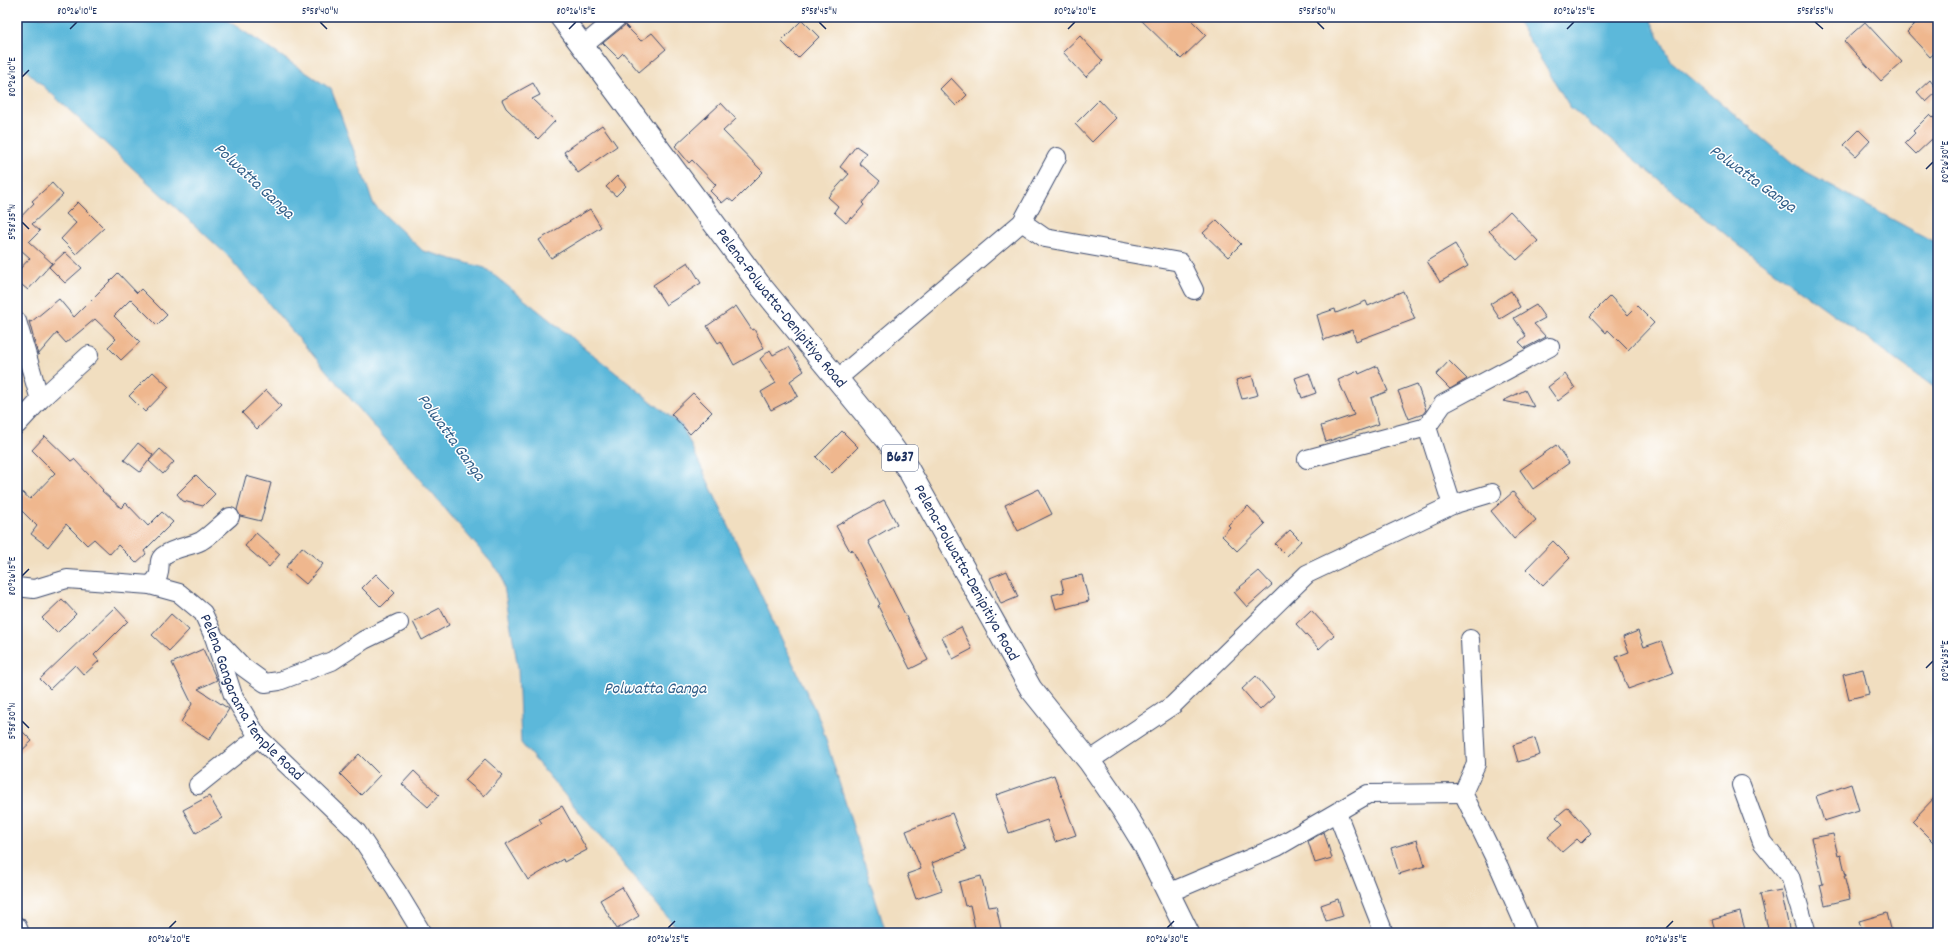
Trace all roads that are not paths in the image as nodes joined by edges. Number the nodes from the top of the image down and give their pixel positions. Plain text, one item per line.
1 (561, 17) edge
2 (618, 17) edge
3 (583, 46) junction
4 (1057, 157) dead end
5 (1022, 222) junction
6 (1194, 290) dead end
7 (17, 321) edge
8 (1550, 347) dead end
9 (89, 355) dead end
10 (836, 380) junction
11 (40, 400) junction
12 (17, 425) edge
13 (1427, 427) junction
14 (1307, 458) dead end
15 (1492, 493) dead end
16 (1452, 505) junction
17 (230, 517) dead end
18 (150, 585) junction
19 (17, 587) edge
20 (399, 623) dead end
21 (214, 637) junction
22 (1470, 639) dead end
23 (258, 737) junction
24 (1089, 762) junction
25 (198, 785) dead end
26 (1741, 785) dead end
27 (1463, 793) junction
28 (1337, 813) junction
29 (1168, 893) junction
30 (17, 926) edge
31 (20, 933) edge
32 (422, 933) edge
33 (1188, 933) edge
34 (1384, 933) edge
35 (1528, 933) edge
36 (1807, 933) edge

1 - 3 main road, Pelena-Polwatta-Denipitiya Road / B637
2 - 3 street
3 - 10 main road, Pelena-Polwatta-Denipitiya Road / B637
4 - 5 street
5 - 6 street
5 - 10 street
7 - 11 street
8 - 13 street
9 - 11 street
10 - 24 main road, Pelena-Polwatta-Denipitiya Road / B637
11 - 12 street
13 - 14 street
13 - 16 street
15 - 16 street
16 - 24 street
17 - 18 street
18 - 19 street, Pelena Gangarama Temple Road
18 - 21 street, Pelena Gangarama Temple Road
20 - 21 street
21 - 23 street, Pelena Gangarama Temple Road
22 - 27 street
23 - 25 street
23 - 32 street, Pelena Gangarama Temple Road
24 - 29 main road, Pelena-Polwatta-Denipitiya Road / B637
26 - 36 street
27 - 28 street
27 - 35 street
28 - 29 street
28 - 34 street
29 - 33 main road, Pelena-Polwatta-Denipitiya Road / B637
30 - 31 street

